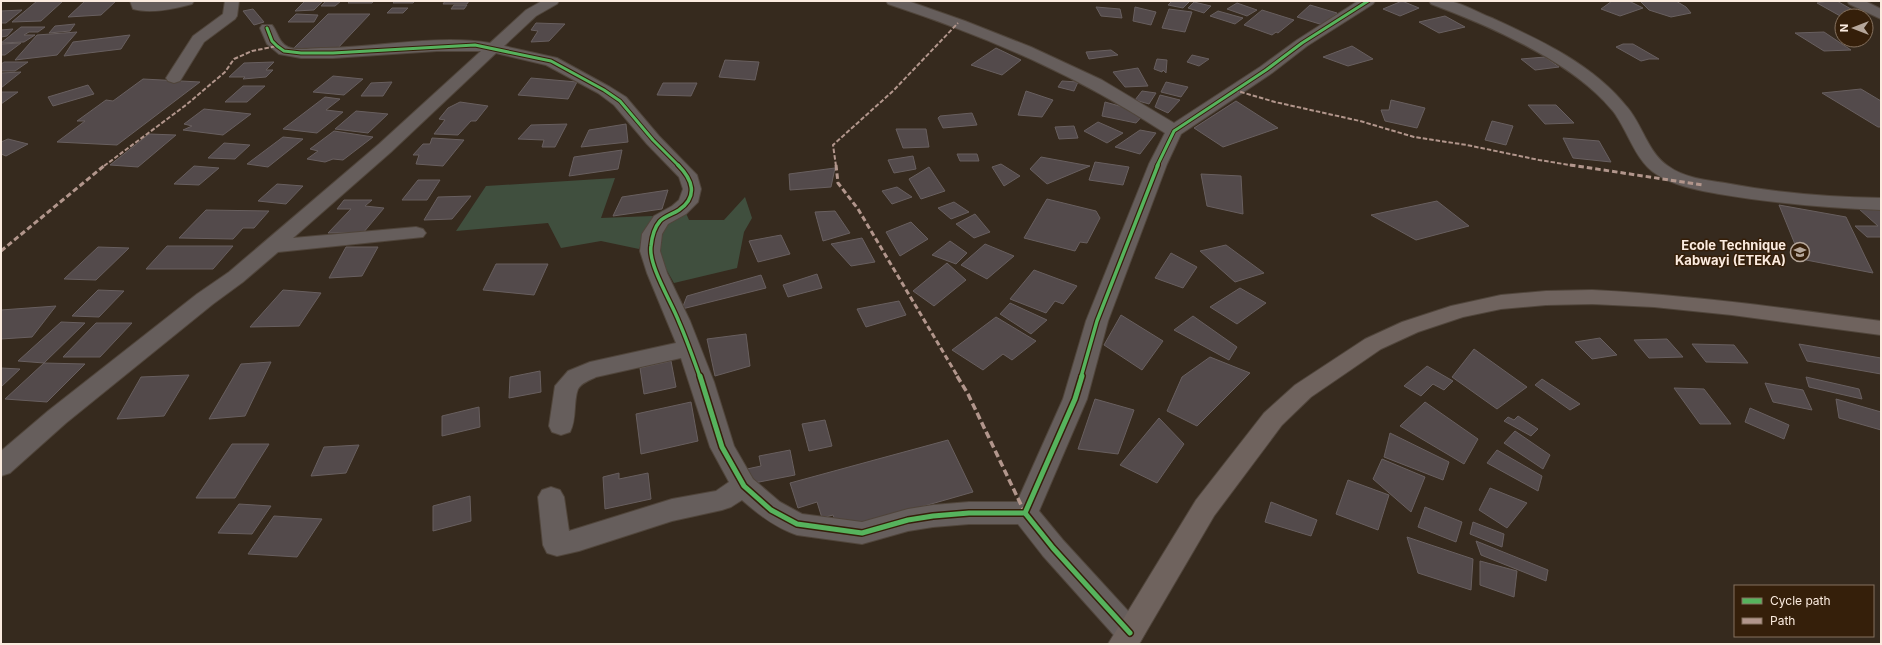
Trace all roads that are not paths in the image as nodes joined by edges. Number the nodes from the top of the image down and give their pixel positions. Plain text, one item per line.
1 (137, 1) edge
2 (188, 1) edge
3 (232, 1) edge
4 (552, 1) edge
5 (893, 1) edge
6 (1368, 1) edge
7 (1436, 1) edge
8 (1854, 1) edge
9 (1881, 15) edge
10 (267, 28) dead end
11 (493, 48) junction
12 (174, 78) dead end
13 (1174, 132) junction
14 (1881, 204) edge
15 (416, 233) dead end
16 (271, 246) junction
17 (1881, 328) edge
18 (689, 348) junction
19 (561, 426) dead end
20 (1, 466) edge
21 (744, 486) junction
22 (551, 497) dead end
23 (1024, 513) junction
24 (1126, 638) edge

1 - 2 street
3 - 12 street
4 - 11 street
5 - 13 street
6 - 13 street
7 - 14 street
8 - 9 street
10 - 11 street
11 - 16 street
11 - 18 street
13 - 23 street
15 - 16 street
16 - 20 street
17 - 24 highway
18 - 19 street
18 - 21 street
21 - 22 street
21 - 23 street
23 - 24 street

